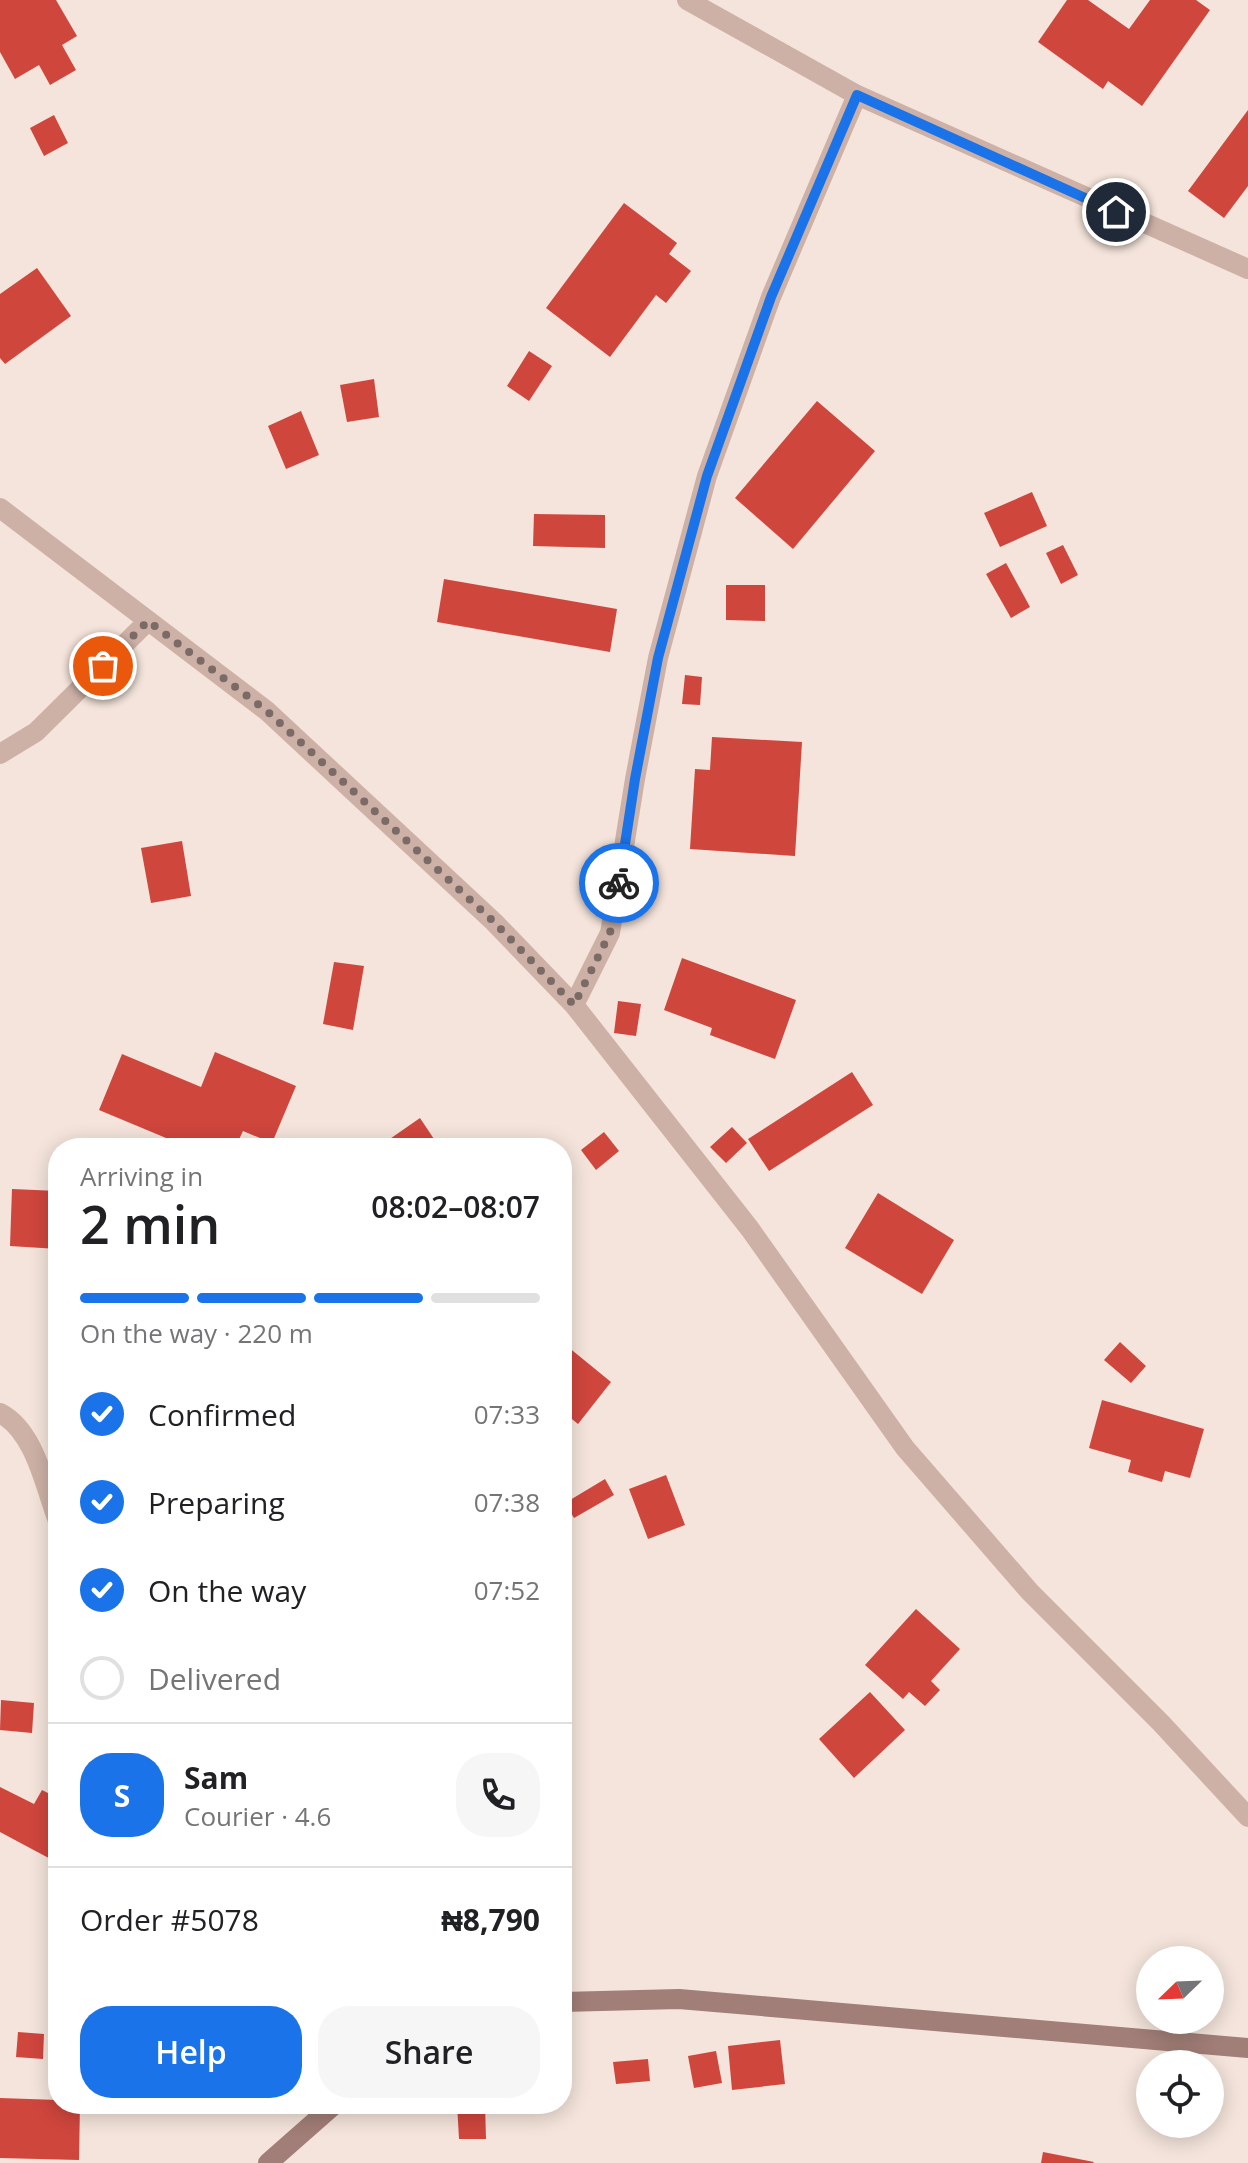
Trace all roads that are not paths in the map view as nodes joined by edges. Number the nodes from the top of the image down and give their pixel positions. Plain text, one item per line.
1 (687, 0) edge
2 (857, 95) junction
3 (1248, 269) edge
4 (0, 508) edge
5 (148, 621) junction
6 (0, 754) edge
7 (574, 1005) junction
8 (0, 1413) edge
9 (48, 1494) edge
10 (1248, 1817) edge
11 (572, 2002) edge
12 (1248, 2048) edge
13 (324, 2114) edge
14 (268, 2163) edge

1 - 2 street
2 - 3 street
2 - 7 street
4 - 5 street
5 - 6 street
5 - 7 street
7 - 10 street
8 - 9 street
11 - 12 main road
13 - 14 main road

